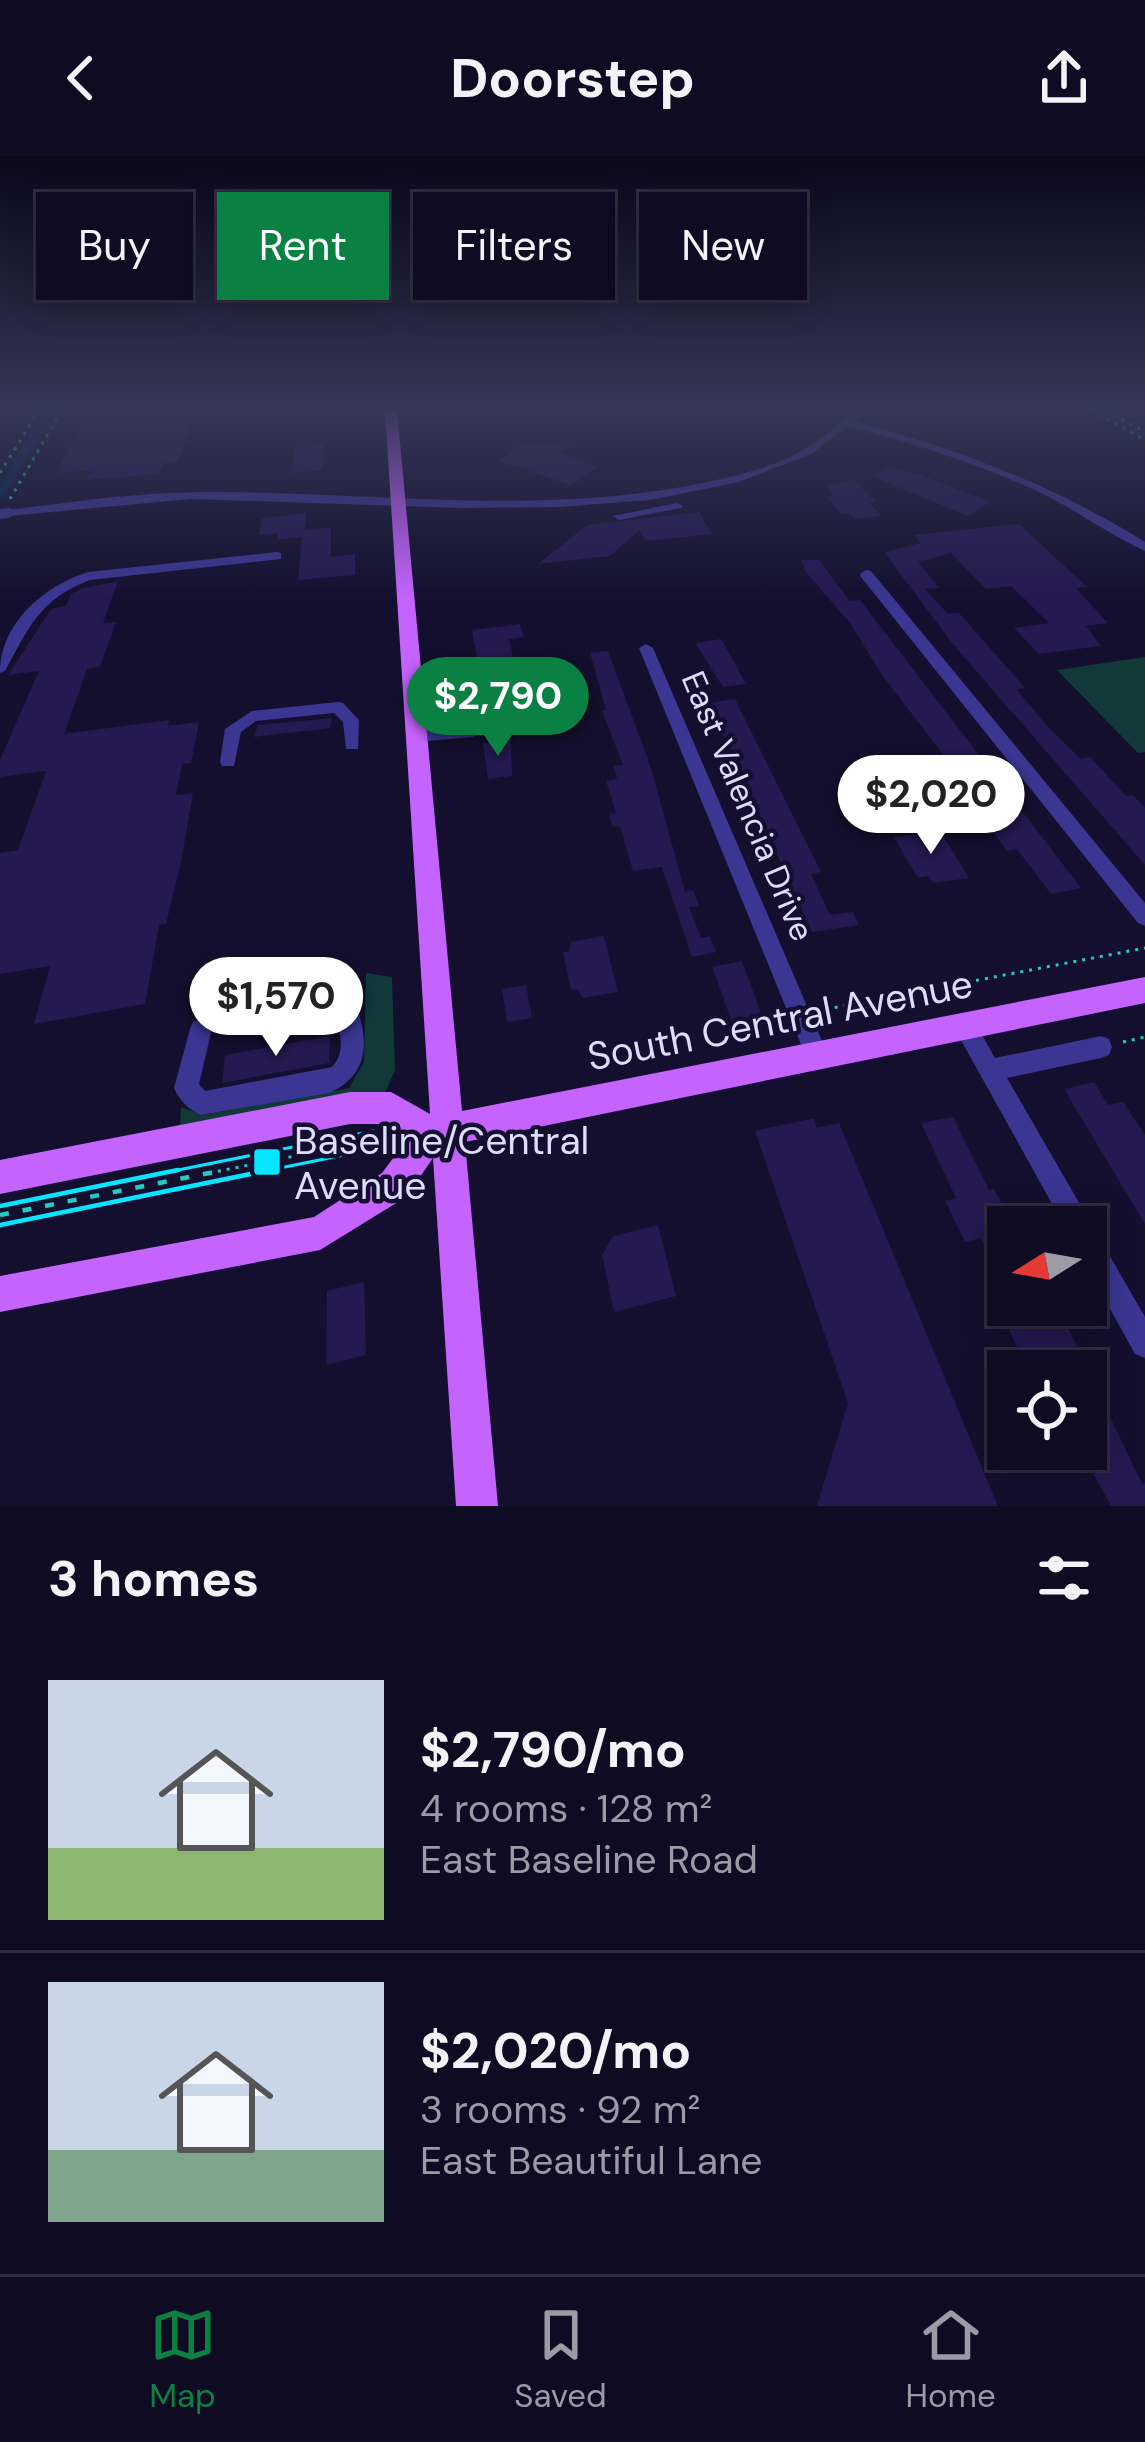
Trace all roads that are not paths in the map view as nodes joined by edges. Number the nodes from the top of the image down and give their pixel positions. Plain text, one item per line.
1 (398, 473) edge
2 (744, 473) edge
3 (1003, 473) edge
4 (400, 500) junction
5 (677, 506) dead end
6 (5, 511) edge
7 (619, 516) dead end
8 (1145, 547) edge
9 (277, 556) dead end
10 (866, 574) dead end
11 (646, 648) dead end
12 (0, 668) edge
13 (413, 695) junction
14 (416, 736) junction
15 (352, 745) dead end
16 (228, 762) dead end
17 (1145, 917) edge
18 (1145, 990) edge
19 (344, 1002) dead end
20 (965, 1026) junction
21 (201, 1029) dead end
22 (1101, 1048) road end
23 (817, 1056) junction
24 (991, 1070) junction
25 (440, 1131) junction
26 (0, 1177) edge
27 (1067, 1206) edge
28 (1107, 1276) edge
29 (0, 1294) edge
30 (1145, 1344) edge
31 (478, 1506) edge

1 - 4 main road
2 - 4 street
3 - 8 street
4 - 6 street
4 - 13 main road
5 - 7 street
9 - 12 street
10 - 17 street
11 - 23 street, East Valencia Drive
13 - 14 main road
13 - 14 street
14 - 25 main road
15 - 16 street
18 - 20 main road, South Central Avenue
19 - 21 street
20 - 23 main road, South Central Avenue
20 - 24 street
22 - 24 street
23 - 25 main road, South Central Avenue
24 - 27 street
25 - 26 main road
25 - 29 main road
25 - 31 main road
28 - 30 street

